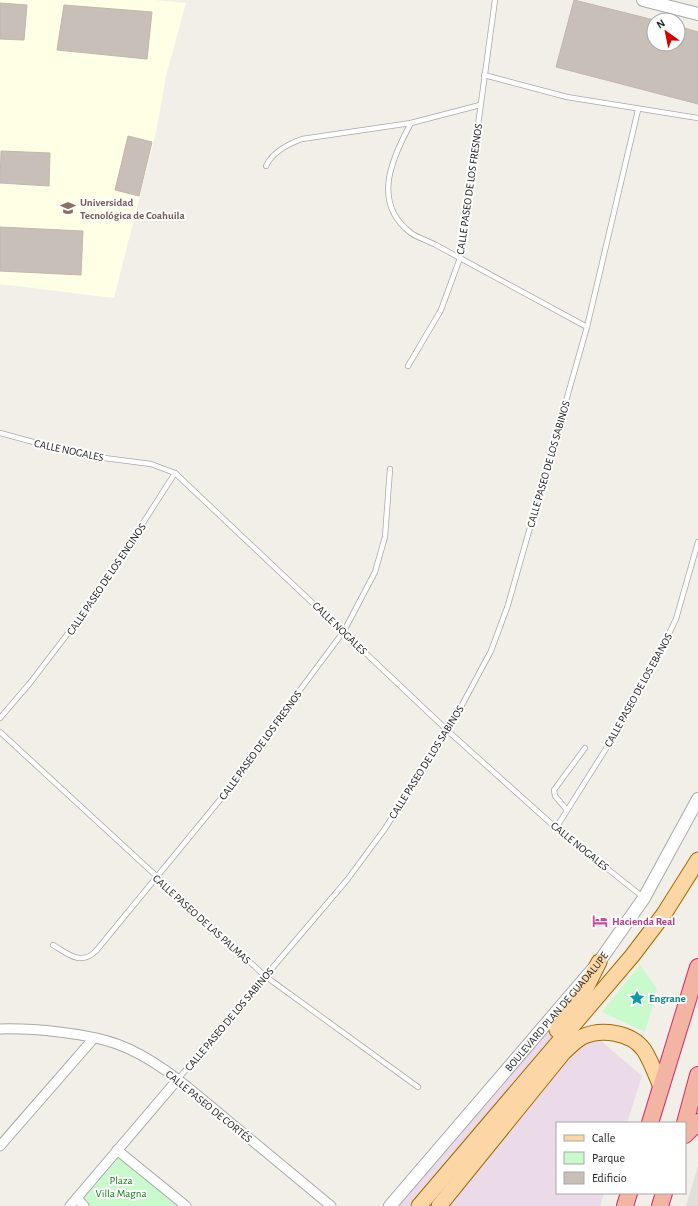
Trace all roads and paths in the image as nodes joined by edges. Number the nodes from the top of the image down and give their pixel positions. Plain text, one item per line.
1 (495, 0) edge
2 (643, 0) edge
3 (698, 14) edge
4 (484, 75) junction
5 (480, 105) junction
6 (638, 110) junction
7 (698, 118) edge
8 (411, 122) junction
9 (266, 166) dead end
10 (460, 258) junction
11 (587, 327) junction
12 (408, 366) dead end
13 (0, 432) edge
14 (390, 469) dead end
15 (175, 473) junction
16 (698, 542) edge
17 (344, 631) junction
18 (0, 718) edge
19 (448, 731) junction
20 (0, 732) edge
21 (585, 748) dead end
22 (698, 799) edge
23 (568, 810) junction
24 (556, 828) junction
25 (698, 860) edge
26 (156, 878) junction
27 (644, 898) junction
28 (53, 944) dead end
29 (598, 962) junction
30 (698, 967) edge
31 (265, 976) junction
32 (0, 1029) edge
33 (94, 1038) junction
34 (698, 1075) edge
35 (178, 1079) junction
36 (418, 1087) dead end
37 (661, 1087) junction
38 (650, 1122) edge
39 (684, 1122) edge
40 (698, 1122) edge
41 (686, 1134) edge
42 (0, 1146) edge
43 (117, 1150) junction
44 (629, 1194) edge
45 (664, 1194) edge
46 (77, 1198) junction
47 (70, 1206) edge
48 (84, 1206) edge
49 (186, 1206) edge
50 (331, 1206) edge
51 (390, 1206) edge
52 (414, 1206) edge
53 (419, 1206) edge
54 (439, 1206) edge
55 (625, 1206) edge
56 (660, 1206) edge

1 - 4 lane, CALLE PASEO DE LOS FRESNOS
2 - 3 street
4 - 5 lane, CALLE PASEO DE LOS FRESNOS
4 - 6 lane
5 - 8 lane
5 - 10 lane, CALLE PASEO DE LOS FRESNOS
6 - 7 lane
6 - 11 lane, CALLE PASEO DE LOS SABINOS
8 - 9 lane
8 - 10 lane
10 - 11 lane
10 - 12 lane, CALLE PASEO DE LOS FRESNOS
11 - 19 lane, CALLE PASEO DE LOS SABINOS
13 - 15 lane, CALLE NOGALES
14 - 17 lane, CALLE PASEO DE LOS FRESNOS
15 - 17 lane, CALLE NOGALES
15 - 18 lane, CALLE PASEO DE LOS ENCINOS
16 - 23 lane, CALLE PASEO DE LOS EBANOS
17 - 19 lane, CALLE NOGALES
17 - 26 lane, CALLE PASEO DE LOS FRESNOS
19 - 24 lane, CALLE NOGALES
19 - 31 lane, CALLE PASEO DE LOS SABINOS
20 - 26 lane, CALLE PASEO DE LAS PALMAS
21 - 23 lane
22 - 27 street, BOULEVARD PLAN DE GUADALUPE
23 - 24 lane, CALLE PASEO DE LOS EBANOS
24 - 27 lane, CALLE NOGALES
25 - 53 main road, BOULEVARD PLAN DE GUADALUPE
26 - 28 lane, CALLE PASEO DE LOS FRESNOS
26 - 31 lane, CALLE PASEO DE LAS PALMAS
27 - 29 street, BOULEVARD PLAN DE GUADALUPE
29 - 51 street, BOULEVARD PLAN DE GUADALUPE
29 - 52 main road
30 - 37 highway
31 - 35 lane, CALLE PASEO DE LOS SABINOS
31 - 36 lane, CALLE PASEO DE LAS PALMAS
32 - 33 street, CALLE PASEO DE CORTÉS
33 - 35 street, CALLE PASEO DE CORTÉS
33 - 42 street
34 - 39 highway
35 - 43 street, CALLE PASEO DE LOS SABINOS
35 - 50 street, CALLE PASEO DE CORTÉS
37 - 38 highway
37 - 54 main road
40 - 41 highway
43 - 46 street, CALLE PASEO DE LOS SABINOS
43 - 49 street
44 - 55 highway
45 - 56 highway
46 - 47 street, CALLE PASEO DE LOS SABINOS
46 - 48 street

